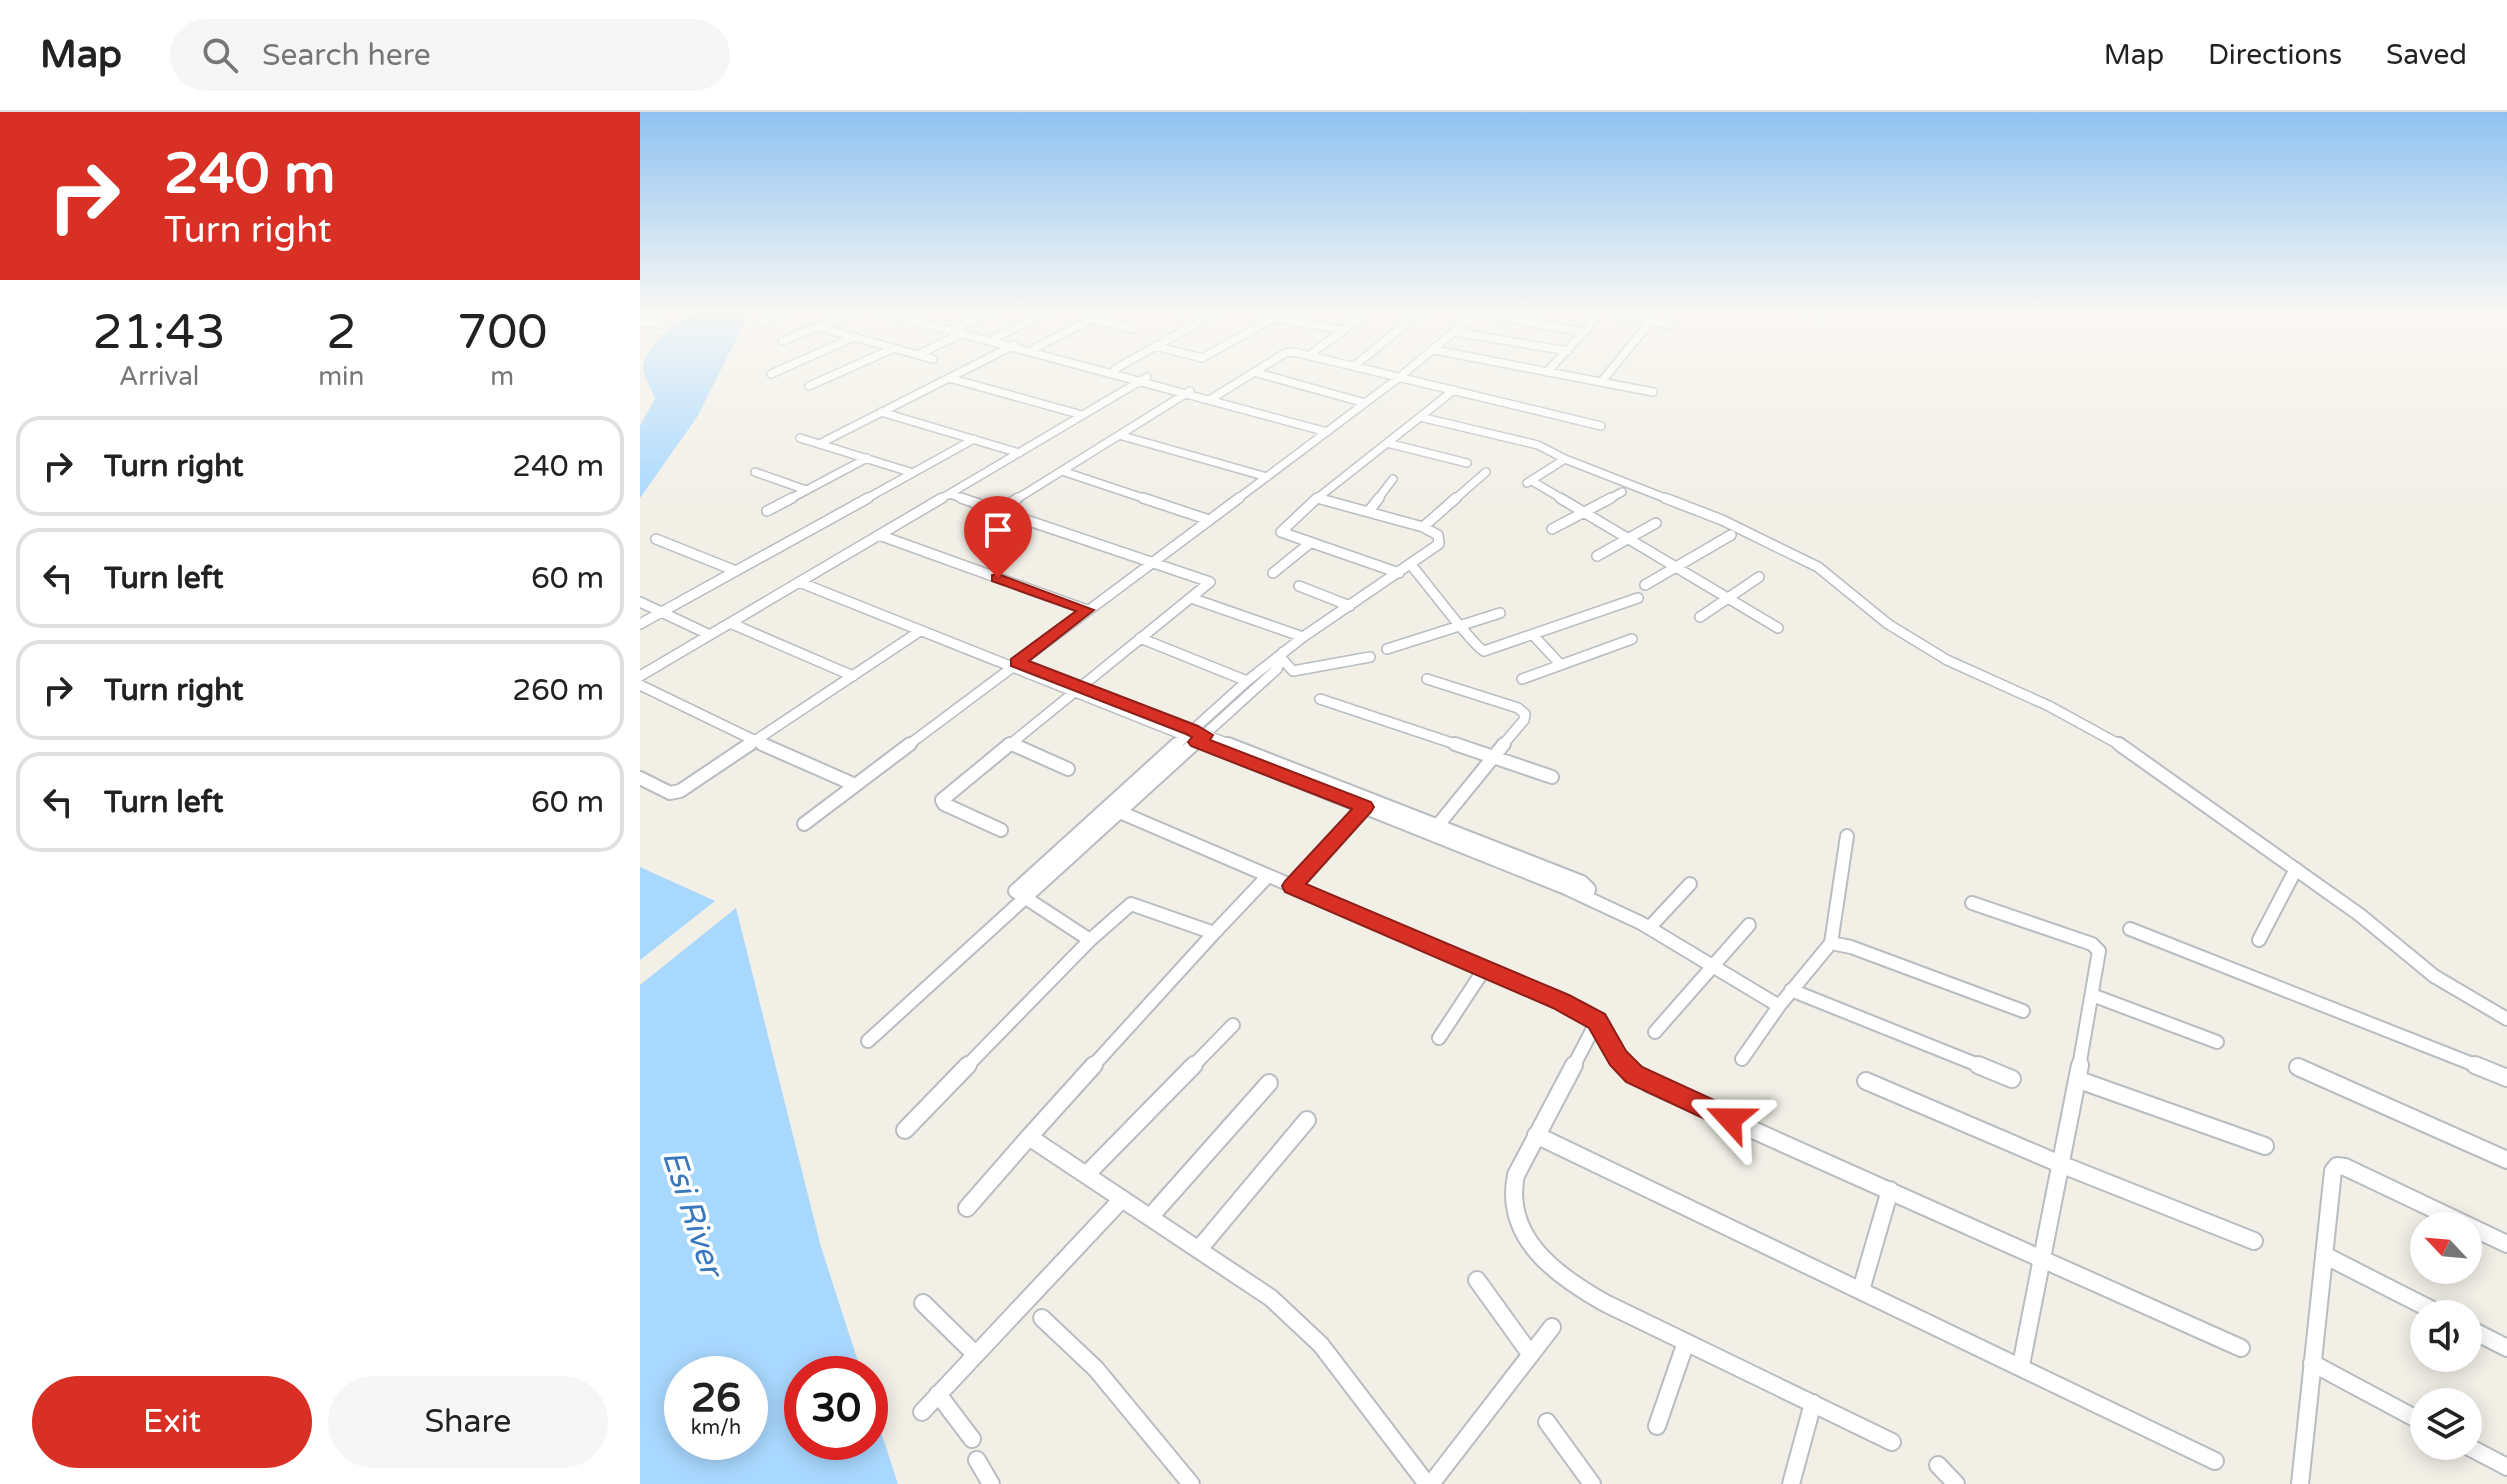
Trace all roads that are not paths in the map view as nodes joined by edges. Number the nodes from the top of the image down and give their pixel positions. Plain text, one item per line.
1 (836, 374) edge
2 (957, 374) edge
3 (1125, 374) edge
4 (1130, 374) edge
5 (1251, 374) edge
6 (1261, 374) edge
7 (1392, 374) edge
8 (1404, 374) edge
9 (1559, 374) edge
10 (1608, 374) edge
11 (1401, 376) junction
12 (949, 378) junction
13 (1144, 379) junction
14 (1602, 381) junction
15 (809, 386) dead end
16 (1454, 390) junction
17 (1190, 391) junction
18 (1653, 392) dead end
19 (1214, 398) junction
20 (1365, 403) junction
21 (881, 412) junction
22 (1082, 415) junction
23 (1420, 417) junction
24 (1601, 426) dead end
25 (1329, 430) junction
26 (1119, 435) junction
27 (800, 438) dead end
28 (974, 439) junction
29 (1387, 443) junction
30 (819, 444) junction
31 (1019, 453) junction
32 (867, 458) junction
33 (1565, 459) junction
34 (1467, 463) dead end
35 (1062, 471) junction
36 (755, 472) dead end
37 (1486, 472) dead end
38 (913, 473) junction
39 (1267, 477) junction
40 (1393, 479) dead end
41 (806, 490) junction
42 (1622, 492) dead end
43 (950, 494) junction
44 (1317, 498) junction
45 (1000, 509) junction
46 (767, 511) dead end
47 (1368, 512) junction
48 (1584, 512) junction
49 (1209, 520) junction
50 (1656, 523) dead end
51 (1423, 527) junction
52 (1552, 529) dead end
53 (879, 535) junction
54 (1731, 535) dead end
55 (656, 539) dead end
56 (1629, 539) junction
57 (1310, 543) junction
58 (1597, 556) dead end
59 (1153, 562) junction
60 (1412, 566) junction
61 (1676, 567) junction
62 (736, 571) junction
63 (1273, 573) dead end
64 (1399, 573) junction
65 (1759, 577) dead end
66 (799, 582) junction
67 (1645, 585) dead end
68 (1299, 586) dead end
69 (1191, 598) junction
70 (1638, 598) dead end
71 (1728, 598) junction
72 (640, 602) edge
73 (1350, 606) junction
74 (1087, 610) junction
75 (661, 612) junction
76 (1500, 613) dead end
77 (1700, 617) dead end
78 (730, 623) junction
79 (640, 624) edge
80 (1462, 625) junction
81 (1778, 628) dead end
82 (920, 631) junction
83 (710, 635) junction
84 (1534, 636) junction
85 (1303, 637) junction
86 (1140, 638) junction
87 (1632, 639) dead end
88 (1387, 649) dead end
89 (1283, 656) junction
90 (1370, 657) dead end
91 (1560, 664) junction
92 (1013, 665) junction
93 (640, 676) edge
94 (853, 676) junction
95 (1427, 679) dead end
96 (1522, 679) dead end
97 (1247, 681) junction
98 (640, 685) edge
99 (1076, 690) junction
100 (1320, 699) dead end
101 (1195, 736) junction
102 (754, 741) junction
103 (1009, 743) junction
104 (1495, 758) junction
105 (1068, 769) dead end
106 (1552, 777) dead end
107 (640, 778) edge
108 (853, 784) junction
109 (1368, 803) junction
110 (1108, 807) junction
111 (1122, 813) junction
112 (804, 824) dead end
113 (1435, 829) junction
114 (1001, 830) dead end
115 (1847, 836) dead end
116 (2296, 869) junction
117 (1268, 876) junction
118 (1690, 884) dead end
119 (1292, 886) junction
120 (1025, 898) junction
121 (1972, 903) dead end
122 (1749, 925) dead end
123 (1649, 928) junction
124 (2130, 929) dead end
125 (1214, 933) junction
126 (1090, 940) junction
127 (2259, 940) dead end
128 (1831, 943) junction
129 (1714, 967) junction
130 (1485, 968) junction
131 (1791, 990) junction
132 (2092, 995) junction
133 (1779, 1006) junction
134 (2023, 1011) dead end
135 (2507, 1019) edge
136 (1597, 1021) junction
137 (1233, 1025) dead end
138 (1655, 1032) dead end
139 (1439, 1038) dead end
140 (868, 1041) dead end
141 (2217, 1042) dead end
142 (1742, 1059) dead end
143 (2298, 1067) dead end
144 (2507, 1078) edge
145 (2012, 1079) dead end
146 (2079, 1080) junction
147 (1866, 1081) dead end
148 (1269, 1083) dead end
149 (1307, 1120) dead end
150 (905, 1130) dead end
151 (1536, 1135) junction
152 (1029, 1137) junction
153 (2265, 1146) dead end
154 (2507, 1160) edge
155 (2060, 1164) junction
156 (1086, 1175) junction
157 (1890, 1190) junction
158 (1122, 1199) junction
159 (967, 1208) dead end
160 (1151, 1216) junction
161 (2254, 1241) dead end
162 (2507, 1244) edge
163 (1199, 1249) junction
164 (2324, 1255) junction
165 (2040, 1256) junction
166 (1477, 1280) dead end
167 (1861, 1290) junction
168 (2412, 1300) edge
169 (923, 1303) dead end
170 (1042, 1318) dead end
171 (1552, 1327) dead end
172 (2482, 1335) edge
173 (1686, 1342) junction
174 (2241, 1348) dead end
175 (2507, 1348) edge
176 (975, 1354) junction
177 (1531, 1355) junction
178 (2312, 1363) junction
179 (2021, 1365) junction
180 (938, 1394) junction
181 (1813, 1403) junction
182 (922, 1412) dead end
183 (2410, 1416) edge
184 (1547, 1422) dead end
185 (1657, 1426) dead end
186 (972, 1439) dead end
187 (1892, 1442) dead end
188 (2482, 1454) edge
189 (977, 1460) dead end
190 (2215, 1461) dead end
191 (1938, 1465) dead end
192 (2507, 1467) edge
193 (991, 1484) edge
194 (1191, 1484) edge
195 (1429, 1484) edge
196 (1592, 1484) edge
197 (1791, 1484) edge
198 (1956, 1484) edge
199 (2300, 1484) edge

1 - 15 street
2 - 12 street
3 - 13 street
4 - 13 street
5 - 19 street
6 - 20 street
7 - 11 street
8 - 11 street
9 - 14 street
10 - 14 street
11 - 16 street
11 - 20 street
12 - 21 street
12 - 22 street
13 - 17 street
13 - 22 street
14 - 18 street
16 - 23 street
16 - 24 street
17 - 19 street
17 - 26 street
19 - 25 street
20 - 25 street
21 - 28 street
21 - 30 street
22 - 31 street
23 - 29 street
23 - 33 street
25 - 39 street
26 - 35 street
26 - 39 street
27 - 30 street
28 - 31 street
28 - 38 street
29 - 34 street
29 - 44 street
30 - 32 street
31 - 43 street
32 - 38 street
32 - 41 street
33 - 48 street
33 - 116 street
35 - 45 street
35 - 49 street
36 - 41 street
37 - 51 street
38 - 62 street
39 - 49 street
40 - 47 street
41 - 46 street
42 - 48 street
43 - 45 street
43 - 53 street
44 - 47 street
44 - 57 street
45 - 59 street
47 - 51 street
48 - 52 street
48 - 56 street
49 - 59 street
50 - 56 street
51 - 60 street
53 - 66 street
53 - 74 street
54 - 61 street
55 - 62 street
56 - 58 street
56 - 61 street
57 - 63 street
57 - 64 street
59 - 69 street
59 - 74 street
60 - 64 street
60 - 80 street
61 - 67 street
61 - 71 street
62 - 75 street
64 - 73 street
65 - 71 street
66 - 78 street
66 - 82 street
68 - 73 street
69 - 85 street
69 - 86 street
70 - 84 street
71 - 77 street
71 - 81 street
72 - 75 street
73 - 85 street
74 - 92 street
75 - 79 street
75 - 83 street
76 - 80 street
78 - 83 street
78 - 94 street
80 - 84 street
80 - 88 street
82 - 92 street
82 - 94 street
83 - 93 street
84 - 91 street
85 - 89 street
86 - 97 street
86 - 99 street
87 - 91 street
89 - 90 street
89 - 97 street
89 - 101 street
91 - 96 street
92 - 99 street
92 - 108 street
94 - 102 street
95 - 104 street
97 - 101 street
98 - 102 street
99 - 101 street
99 - 103 street
100 - 104 street
101 - 109 street
101 - 110 street
101 - 111 street
102 - 107 street
102 - 108 street
103 - 105 street
103 - 114 street
104 - 106 street
104 - 113 street
108 - 112 street
109 - 113 street
109 - 119 street
110 - 111 street
110 - 120 street
111 - 117 street
111 - 120 street
113 - 123 street
115 - 128 street
116 - 127 street
116 - 135 street
117 - 119 street
117 - 125 street
118 - 123 street
119 - 130 street
120 - 126 street
120 - 140 street
121 - 132 street
122 - 129 street
123 - 129 street
124 - 144 street
125 - 126 street
125 - 152 street
126 - 150 street
128 - 131 street
128 - 134 street
129 - 133 street
129 - 138 street
130 - 136 street
130 - 139 street
131 - 133 street
131 - 145 street
132 - 141 street
132 - 146 street
133 - 142 street
136 - 151 street
136 - 157 street
137 - 156 street
143 - 154 street
146 - 153 street
146 - 155 street
147 - 155 street
148 - 160 street
149 - 163 street
151 - 167 street
151 - 173 street
152 - 156 street
152 - 159 street
155 - 161 street
155 - 165 street
156 - 158 street
157 - 165 street
157 - 167 street
158 - 160 street
158 - 176 street
160 - 163 street
162 - 164 street
163 - 195 street
164 - 168 street
164 - 178 street
165 - 174 street
165 - 179 street
166 - 177 street
167 - 179 street
169 - 176 street
170 - 194 street
171 - 177 street
172 - 175 street
173 - 181 street
173 - 185 street
176 - 180 street
177 - 195 street
178 - 183 street
178 - 199 street
179 - 190 street
180 - 182 street
180 - 186 street
181 - 187 street
181 - 197 street
184 - 196 street
188 - 192 street
189 - 193 street
191 - 198 street

